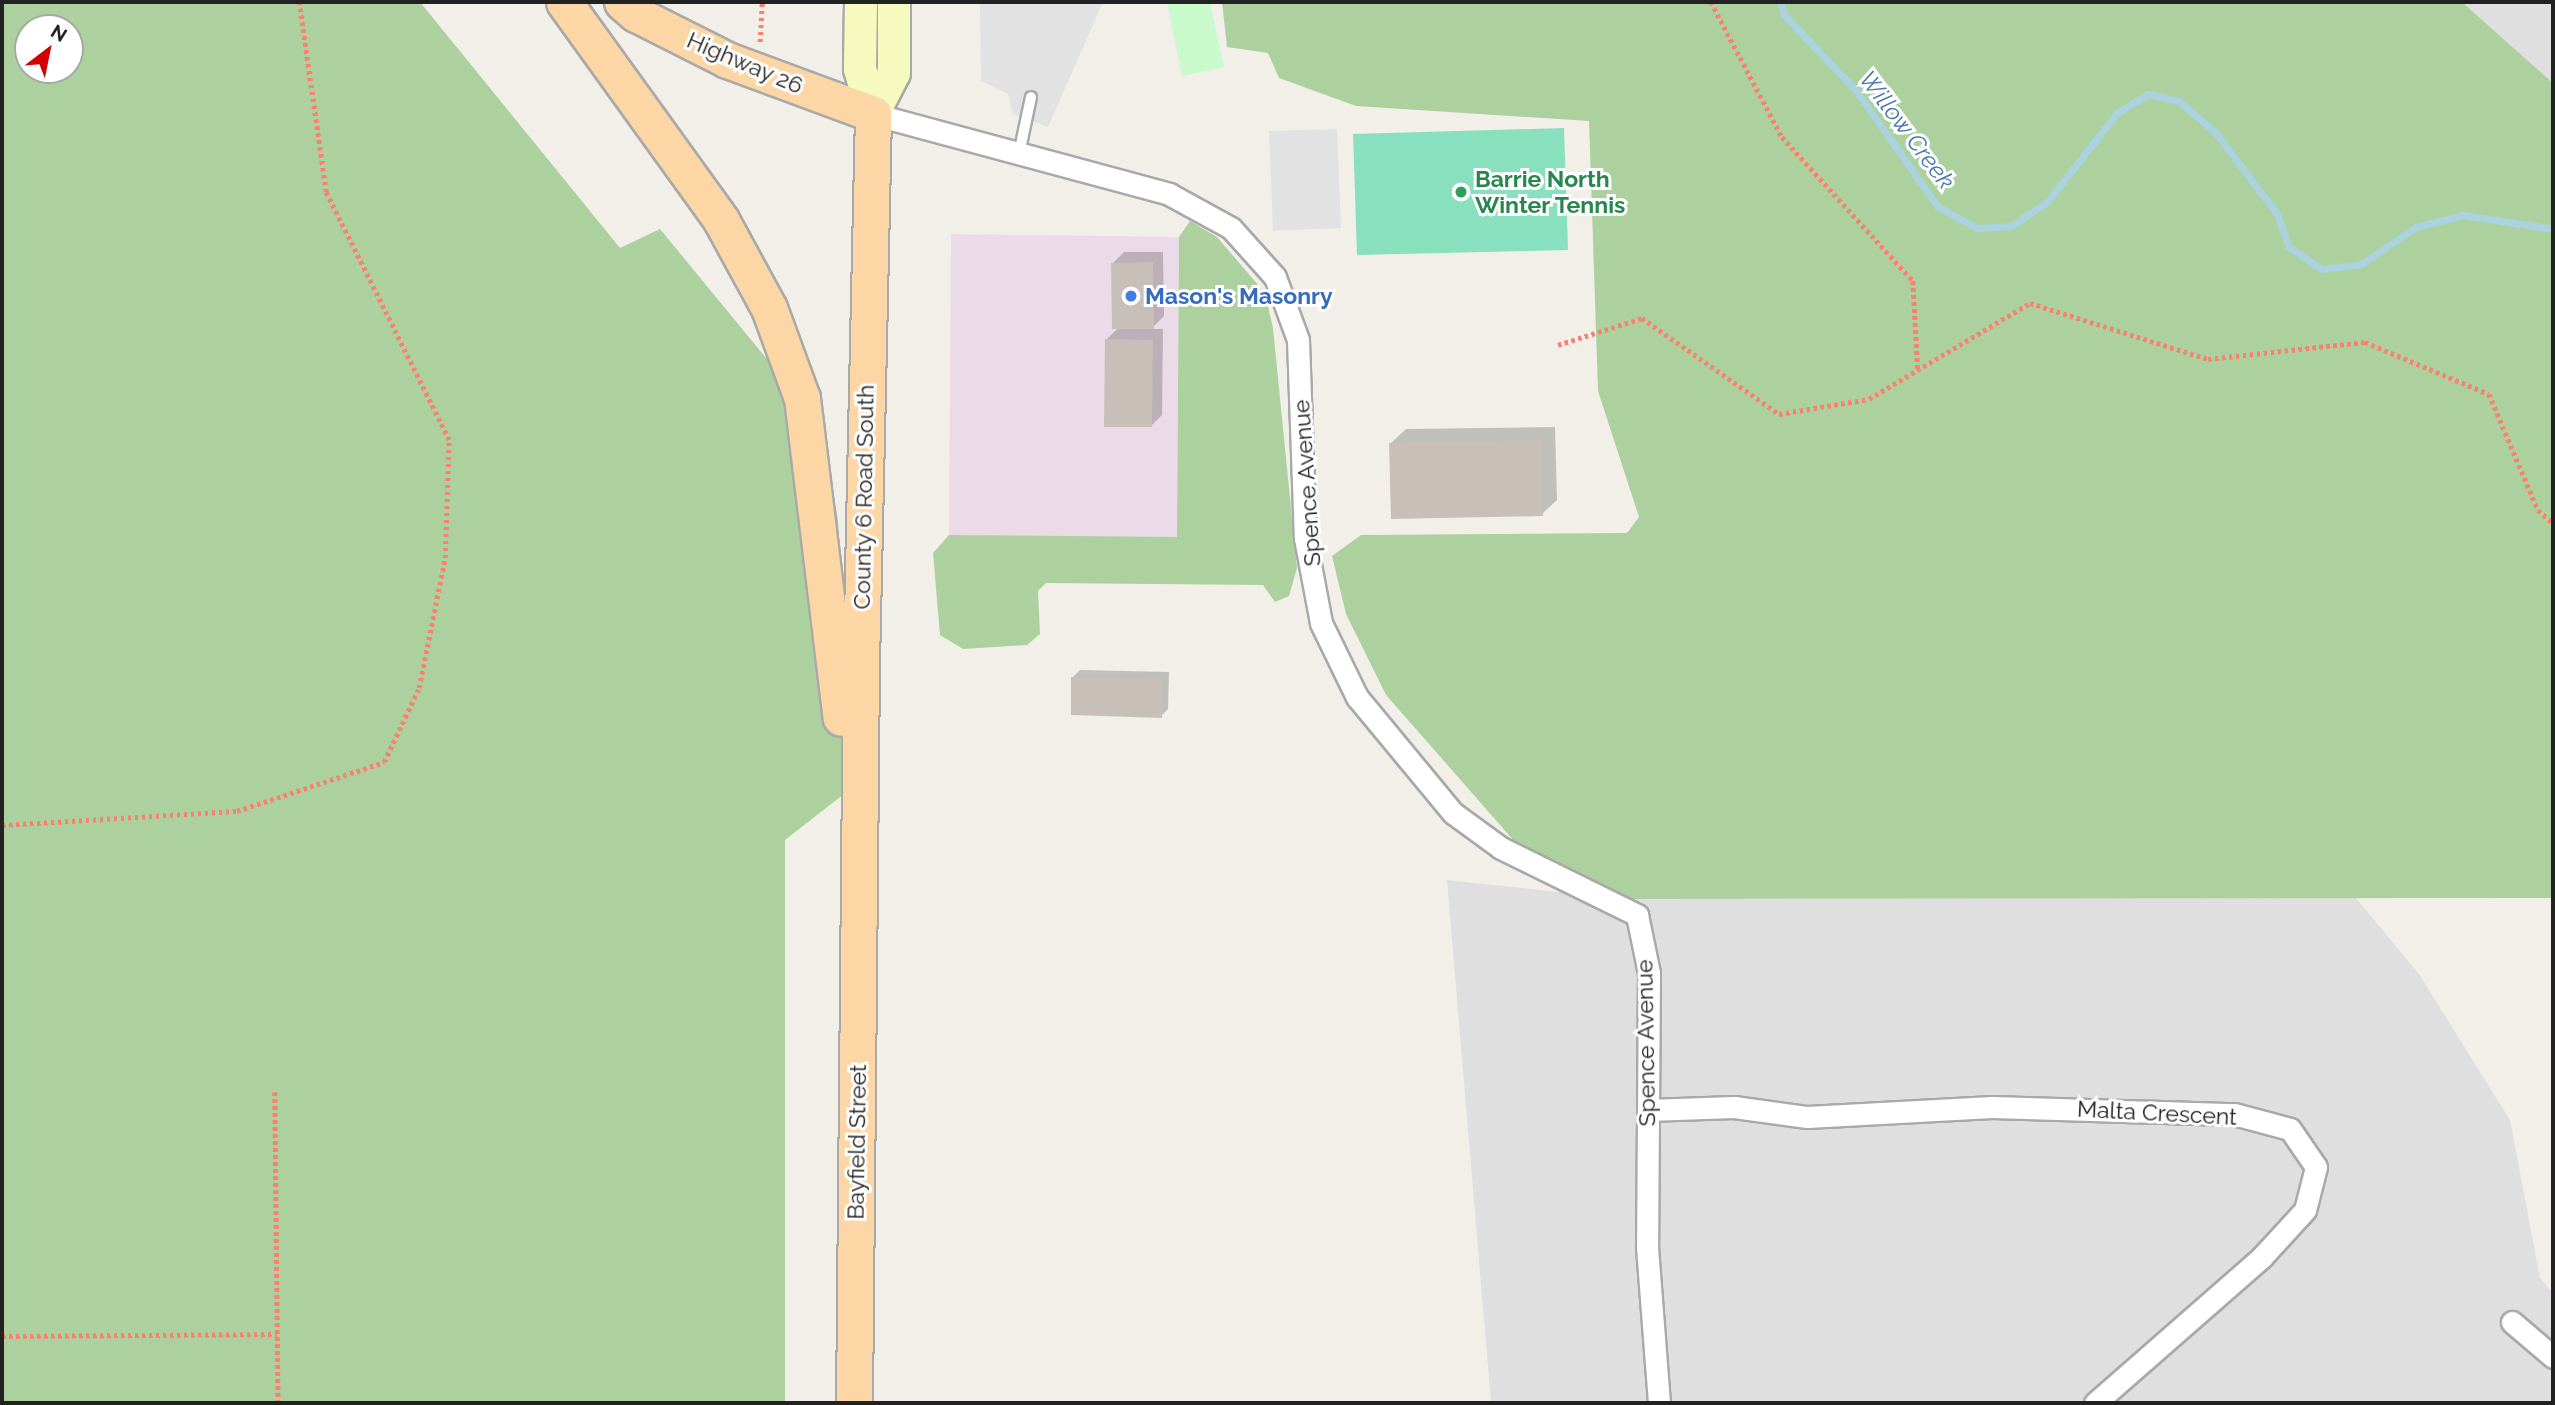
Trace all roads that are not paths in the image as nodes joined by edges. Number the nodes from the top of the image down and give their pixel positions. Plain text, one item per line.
1 (564, 2) edge
2 (622, 2) edge
3 (861, 2) edge
4 (894, 2) edge
5 (1031, 97) dead end
6 (873, 114) junction
7 (1019, 154) junction
8 (859, 880) junction
9 (1648, 1110) junction
10 (2512, 1322) dead end
11 (2553, 1357) edge
12 (854, 1403) edge
13 (1659, 1403) edge
14 (2095, 1403) edge

1 - 8 main road
2 - 6 main road, Highway 26
3 - 6 main road
4 - 6 main road
5 - 7 lane
6 - 7 street, Spence Avenue
6 - 8 main road, County 6 Road South
7 - 9 street, Spence Avenue
8 - 12 main road, Bayfield Street
9 - 13 street, Spence Avenue
9 - 14 street, Malta Crescent
10 - 11 street

